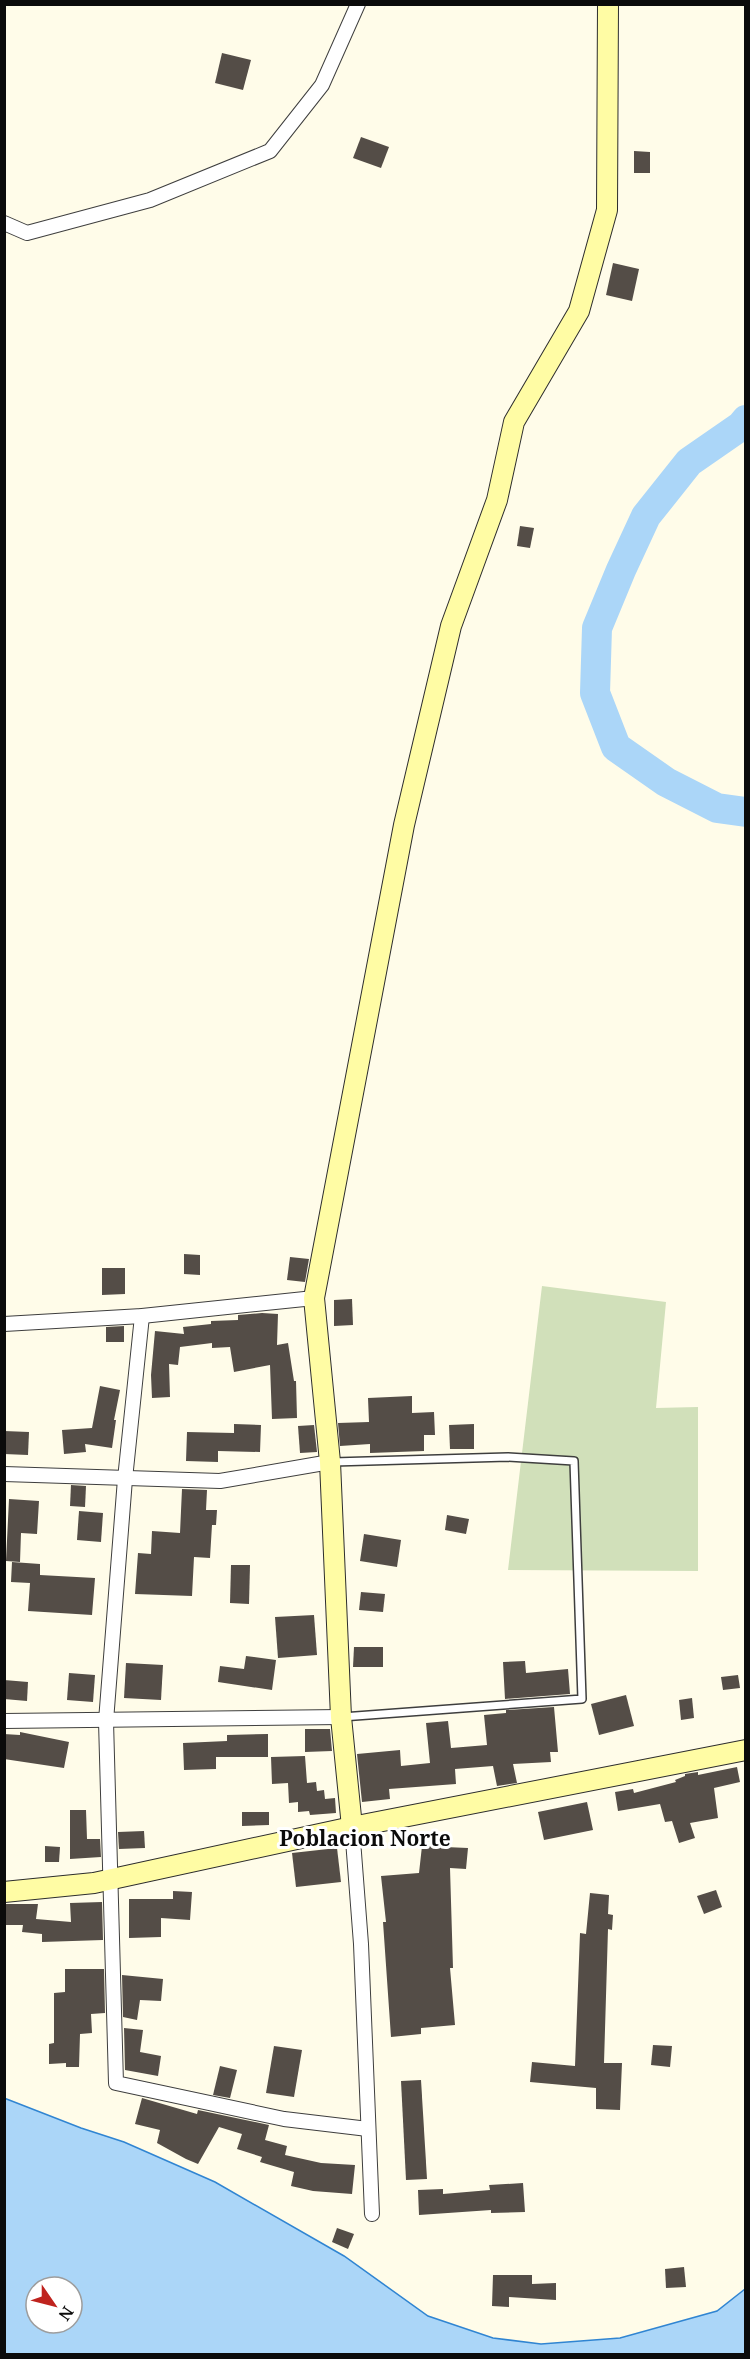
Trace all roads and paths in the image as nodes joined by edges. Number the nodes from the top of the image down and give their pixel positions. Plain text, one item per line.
1 (358, 4) edge
2 (608, 4) edge
3 (4, 223) edge
4 (314, 1298) junction
5 (142, 1316) junction
6 (4, 1324) edge
7 (330, 1462) junction
8 (4, 1474) edge
9 (125, 1479) junction
10 (341, 1717) junction
11 (4, 1721) edge
12 (106, 1721) junction
13 (746, 1750) edge
14 (352, 1827) junction
15 (111, 1879) junction
16 (4, 1892) edge
17 (368, 2130) junction
18 (372, 2214) dead end

1 - 3 street
2 - 4 street
4 - 5 street
4 - 7 street
5 - 6 street
5 - 9 street
7 - 9 street
7 - 10 street
7 - 10 lane
8 - 9 street
9 - 12 street
10 - 12 street
10 - 14 street
11 - 12 street
12 - 15 street
13 - 14 street
14 - 15 street
14 - 17 street
15 - 16 street
15 - 17 street
17 - 18 street

